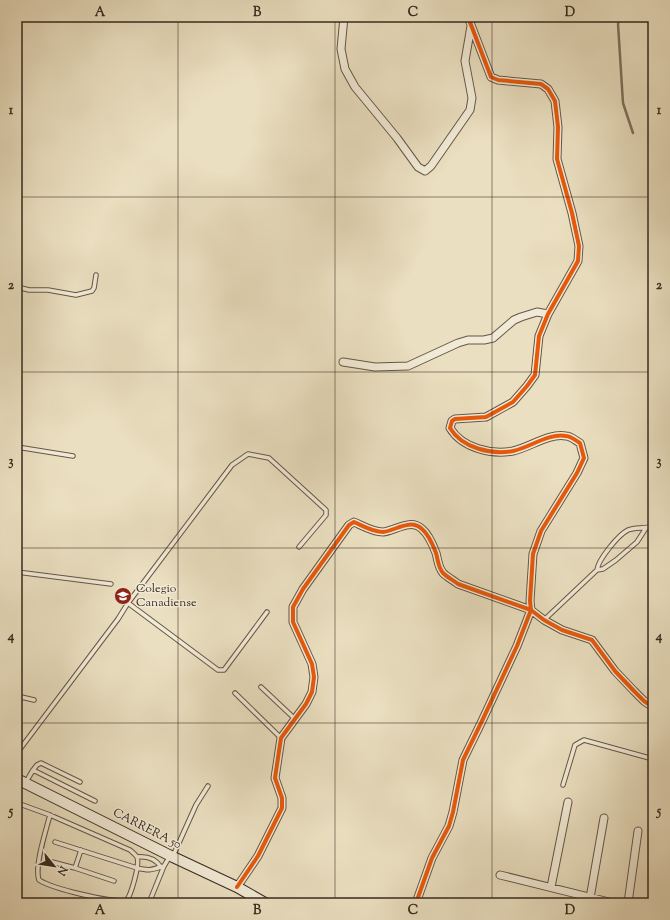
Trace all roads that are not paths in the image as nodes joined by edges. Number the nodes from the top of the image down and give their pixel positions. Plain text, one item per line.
1 (344, 17) edge
2 (468, 17) edge
3 (471, 26) junction
4 (96, 275) dead end
5 (17, 287) edge
6 (548, 314) junction
7 (343, 362) dead end
8 (17, 447) edge
9 (73, 456) dead end
10 (653, 526) edge
11 (646, 528) junction
12 (299, 547) dead end
13 (597, 570) junction
14 (17, 572) edge
15 (111, 584) dead end
16 (128, 603) junction
17 (531, 610) junction
18 (267, 612) dead end
19 (544, 620) junction
20 (261, 687) dead end
21 (235, 693) dead end
22 (17, 696) edge
23 (34, 700) dead end
24 (653, 707) edge
25 (295, 719) junction
26 (281, 738) junction
27 (17, 753) edge
28 (653, 759) edge
29 (33, 770) junction
30 (21, 781) edge
31 (80, 782) dead end
32 (563, 785) dead end
33 (208, 786) dead end
34 (95, 801) dead end
35 (568, 802) dead end
36 (17, 803) edge
37 (50, 815) junction
38 (604, 818) dead end
39 (638, 831) dead end
40 (55, 842) dead end
41 (81, 850) junction
42 (172, 856) junction
43 (136, 857) junction
44 (52, 862) dead end
45 (163, 866) junction
46 (75, 868) junction
47 (137, 868) junction
48 (500, 875) dead end
49 (114, 881) dead end
50 (237, 887) junction
51 (551, 887) junction
52 (151, 898) dead end
53 (590, 898) junction
54 (266, 903) edge
55 (416, 903) edge
56 (613, 903) edge
57 (628, 903) edge

1 - 3 street
2 - 3 street
3 - 6 street
4 - 5 lane
6 - 7 street
6 - 17 street
8 - 9 lane
10 - 11 lane
11 - 13 lane
11 - 13 lane
12 - 16 lane
13 - 19 lane
14 - 15 lane
16 - 18 lane
16 - 27 lane
17 - 19 street
17 - 25 street
17 - 55 street
19 - 24 street
20 - 25 lane
21 - 26 lane
22 - 23 lane
25 - 26 street
26 - 50 street
28 - 32 lane
29 - 30 lane
29 - 31 lane
29 - 34 lane
30 - 42 main road, CARRERA 50
33 - 42 lane
35 - 51 street
36 - 37 lane
37 - 43 lane
37 - 47 lane
38 - 53 street
39 - 57 street
40 - 41 lane
41 - 46 lane
41 - 47 lane
42 - 45 lane
42 - 50 main road, CARRERA 50
43 - 45 lane
43 - 47 lane
44 - 46 lane
45 - 47 lane
45 - 52 lane
46 - 49 lane
48 - 51 street
50 - 54 main road, CARRERA 50
51 - 53 street
53 - 56 street

